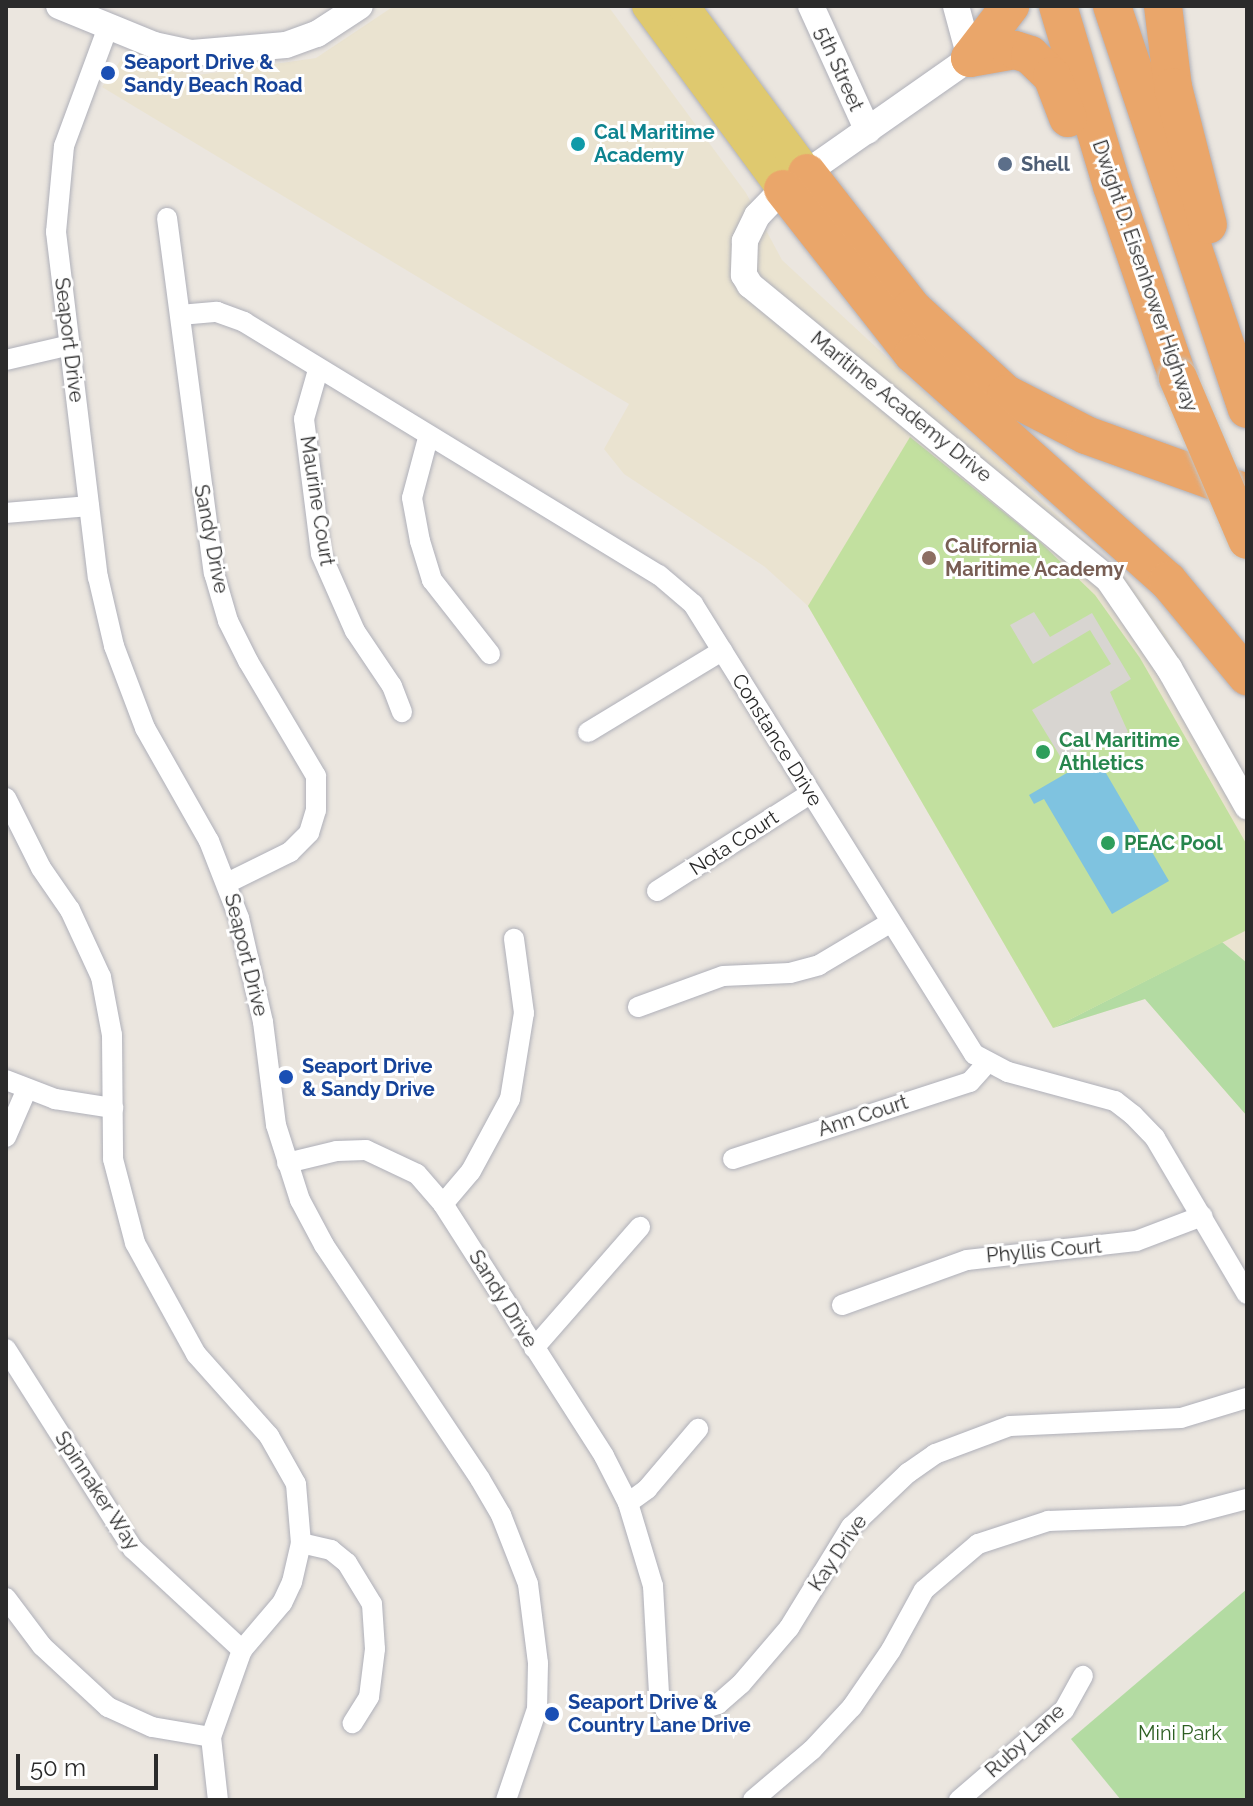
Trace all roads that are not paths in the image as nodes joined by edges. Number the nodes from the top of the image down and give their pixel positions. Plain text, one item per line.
1 (59, 6) edge
2 (360, 6) edge
3 (648, 6) edge
4 (683, 6) edge
5 (811, 6) edge
6 (956, 6) edge
7 (1010, 6) edge
8 (1058, 6) edge
9 (1112, 6) edge
10 (1163, 6) edge
11 (108, 27) junction
12 (970, 58) junction
13 (868, 131) junction
14 (795, 181) junction
15 (167, 218) dead end
16 (1159, 314) junction
17 (180, 315) junction
18 (70, 345) junction
19 (6, 360) edge
20 (318, 370) junction
21 (1247, 408) edge
22 (428, 438) junction
23 (1247, 493) edge
24 (89, 506) junction
25 (6, 513) edge
26 (1247, 540) edge
27 (722, 651) junction
28 (490, 654) dead end
29 (1247, 676) edge
30 (402, 712) dead end
31 (588, 732) dead end
32 (810, 794) junction
33 (6, 798) edge
34 (1247, 806) edge
35 (227, 883) junction
36 (657, 891) dead end
37 (888, 924) junction
38 (514, 939) dead end
39 (638, 1007) dead end
40 (986, 1064) junction
41 (6, 1080) edge
42 (27, 1089) junction
43 (113, 1108) junction
44 (6, 1137) edge
45 (733, 1159) dead end
46 (287, 1163) junction
47 (443, 1204) junction
48 (1202, 1216) junction
49 (640, 1227) dead end
50 (1247, 1294) edge
51 (842, 1305) dead end
52 (534, 1348) junction
53 (6, 1349) edge
54 (1247, 1398) edge
55 (698, 1429) dead end
56 (1247, 1499) edge
57 (628, 1503) junction
58 (301, 1543) junction
59 (644, 1551) joint
60 (6, 1598) edge
61 (242, 1650) junction
62 (1083, 1676) dead end
63 (353, 1723) dead end
64 (211, 1737) junction
65 (218, 1800) edge
66 (506, 1800) edge
67 (753, 1800) edge
68 (959, 1800) edge

1 - 11 street
2 - 11 street
3 - 14 main road
4 - 14 main road
5 - 13 street, 5th Street
6 - 12 street
7 - 12 highway
8 - 16 highway, Dwight D. Eisenhower Highway
9 - 21 highway
10 - 21 highway
11 - 18 street, Seaport Drive
12 - 13 street, Maritime Academy Drive
12 - 16 highway
13 - 14 street, Maritime Academy Drive
14 - 23 highway
14 - 29 highway
14 - 34 street, Maritime Academy Drive
15 - 17 street, Sandy Drive
16 - 26 highway, Dwight D. Eisenhower Highway, bridge
17 - 20 street, Constance Drive
17 - 35 street, Sandy Drive
18 - 19 street
18 - 24 street, Seaport Drive
20 - 22 street, Constance Drive
20 - 30 street, Maurine Court
22 - 27 street, Constance Drive
22 - 28 street
24 - 25 street
24 - 35 street, Seaport Drive
27 - 31 street
27 - 32 street, Constance Drive
32 - 36 street, Nota Court
32 - 37 street, Constance Drive
33 - 43 street
35 - 46 street, Seaport Drive
37 - 39 street
37 - 40 street, Constance Drive
38 - 47 street
40 - 45 street, Ann Court
40 - 48 street
41 - 42 street
42 - 43 street
42 - 44 street
43 - 58 street
46 - 47 street, Sandy Drive
46 - 66 street, Seaport Drive
47 - 52 street, Sandy Drive
48 - 50 street
48 - 51 street, Phyllis Court
49 - 52 street
52 - 57 street, Sandy Drive
53 - 61 street, Spinnaker Way
54 - 59 street, Kay Drive
55 - 57 street
56 - 67 street
57 - 59 street, Sandy Drive
58 - 61 street
58 - 63 street
60 - 64 street
61 - 64 street
62 - 68 street, Ruby Lane
64 - 65 street

